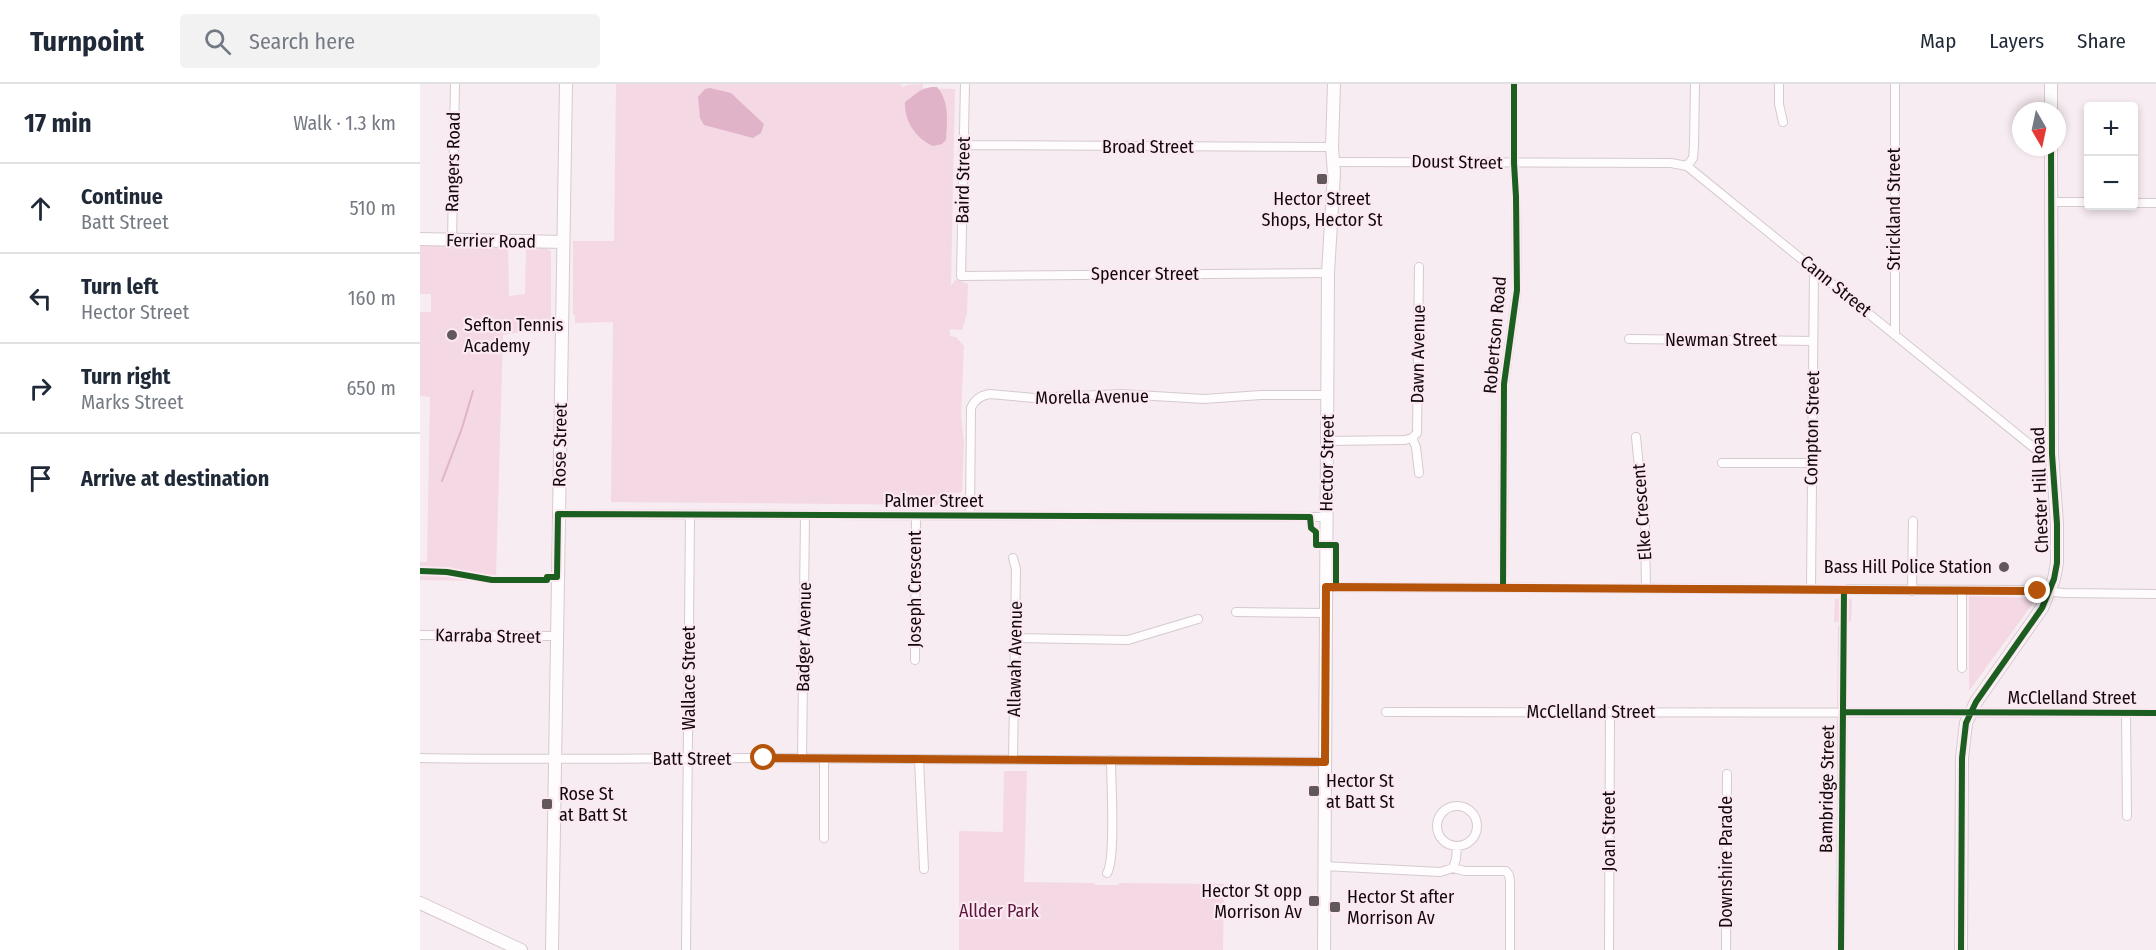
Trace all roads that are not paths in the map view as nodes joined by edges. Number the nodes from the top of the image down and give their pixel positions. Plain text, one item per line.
1 (454, 84) edge
2 (566, 84) edge
3 (965, 84) edge
4 (1334, 84) edge
5 (1514, 84) edge
6 (1695, 84) edge
7 (1779, 84) edge
8 (1895, 84) edge
9 (2051, 84) edge
10 (2051, 102) edge
11 (1783, 122) dead end
12 (963, 145) junction
13 (1332, 147) junction
14 (2051, 156) edge
15 (1334, 162) junction
16 (1514, 163) junction
17 (1687, 166) junction
18 (1516, 197) dead end
19 (2051, 202) junction
20 (2084, 202) edge
21 (2138, 203) edge
22 (2156, 203) edge
23 (420, 239) edge
24 (452, 240) junction
25 (563, 242) junction
26 (1419, 267) dead end
27 (1814, 268) junction
28 (1328, 273) junction
29 (961, 276) joint
30 (1895, 335) junction
31 (1629, 339) dead end
32 (1813, 341) junction
33 (1327, 395) junction
34 (1636, 436) dead end
35 (1412, 438) junction
36 (1327, 441) junction
37 (2052, 454) junction
38 (1722, 463) dead end
39 (1812, 463) junction
40 (1419, 473) dead end
41 (558, 514) junction
42 (690, 515) junction
43 (805, 516) junction
44 (970, 516) junction
45 (916, 517) junction
46 (1326, 517) junction
47 (1913, 521) dead end
48 (1013, 558) dead end
49 (1326, 587) junction
50 (1503, 588) junction
51 (1646, 588) junction
52 (1811, 589) junction
53 (1962, 590) junction
54 (1912, 591) junction
55 (2049, 593) junction
56 (2156, 594) edge
57 (1236, 612) dead end
58 (1326, 613) junction
59 (1198, 619) dead end
60 (1843, 628) dead end
61 (420, 635) edge
62 (556, 636) junction
63 (1015, 638) junction
64 (915, 660) dead end
65 (1962, 668) dead end
66 (1386, 712) dead end
67 (1610, 712) junction
68 (1844, 712) junction
69 (1970, 712) junction
70 (2126, 713) junction
71 (2156, 713) edge
72 (420, 759) edge
73 (688, 759) junction
74 (802, 759) junction
75 (824, 759) junction
76 (919, 759) junction
77 (1014, 759) junction
78 (555, 760) junction
79 (1111, 760) junction
80 (1325, 762) junction
81 (1727, 774) dead end
82 (2127, 816) dead end
83 (824, 838) dead end
84 (1456, 846) junction
85 (1324, 866) junction
86 (1453, 868) junction
87 (924, 869) dead end
88 (1107, 873) dead end
89 (420, 903) edge
90 (521, 950) edge
91 (552, 950) edge
92 (686, 950) edge
93 (1324, 950) edge
94 (1510, 950) edge
95 (1609, 950) edge
96 (1726, 950) edge
97 (1841, 950) edge
98 (1961, 950) edge

1 - 24 street, Rangers Road
2 - 25 street, Rose Street
3 - 12 street, Baird Street
4 - 13 street, Hector Street
5 - 16 street
6 - 17 street
7 - 11 street
8 - 30 street, Strickland Street
9 - 10 street
12 - 13 street, Broad Street
12 - 29 street, Baird Street
13 - 15 street, Hector Street
14 - 19 street, Chester Hill Road
15 - 16 street, Doust Street
15 - 28 street, Hector Street
16 - 17 street, Doust Street
17 - 27 street, Cann Street
18 - 50 street, Robertson Road
19 - 20 street
19 - 37 street, Chester Hill Road
21 - 22 street
23 - 24 street, Ferrier Road
24 - 25 street, Ferrier Road
25 - 41 street, Rose Street
26 - 35 street, Dawn Avenue
27 - 30 street, Cann Street
27 - 32 street, Compton Street
28 - 29 street, Spencer Street
28 - 33 street, Hector Street
30 - 37 street, Cann Street
31 - 32 street, Newman Street
32 - 39 street, Compton Street
33 - 36 street, Hector Street
33 - 44 street, Morella Avenue
34 - 51 street, Elke Crescent
35 - 36 street
35 - 40 street, Dawn Avenue
36 - 46 street, Hector Street
37 - 55 street, Chester Hill Road
38 - 39 street
39 - 52 street, Compton Street
41 - 42 street, Palmer Street
41 - 62 street, Rose Street
42 - 43 street, Palmer Street
42 - 73 street, Wallace Street
43 - 45 street, Palmer Street
43 - 74 street, Badger Avenue
44 - 45 street, Palmer Street
44 - 46 street, Palmer Street
45 - 64 street, Joseph Crescent
46 - 49 street, Hector Street
47 - 54 street
48 - 63 street, Allawah Avenue
49 - 50 street
49 - 58 street, Hector Street
50 - 51 street
51 - 52 street
52 - 54 street
53 - 54 street
53 - 55 street
53 - 65 street
55 - 56 street
55 - 69 street, Chester Hill Road
57 - 58 street
58 - 80 street, Hector Street
59 - 63 street
60 - 68 street, Bambridge Street
61 - 62 street, Karraba Street
62 - 78 street, Rose Street
63 - 77 street, Allawah Avenue
66 - 67 street, McClelland Street
67 - 68 street, McClelland Street
67 - 95 street, Joan Street
68 - 69 street, McClelland Street
68 - 97 street, Bambridge Street
69 - 70 street, McClelland Street
69 - 98 street, Chester Hill Road
70 - 71 street, McClelland Street
70 - 82 street
72 - 78 street, Batt Street
73 - 74 street, Batt Street
73 - 78 street, Batt Street
73 - 92 street, Wallace Street
74 - 75 street, Batt Street
75 - 76 street, Batt Street
75 - 83 street
76 - 77 street, Batt Street
76 - 87 street
77 - 79 street, Batt Street
78 - 91 street, Rose Street
79 - 80 street, Batt Street
79 - 88 street
80 - 85 street, Hector Street
81 - 96 street, Downshire Parade
84 - 84 street
84 - 86 street
85 - 86 street
85 - 93 street, Hector Street
86 - 94 street
89 - 90 street

